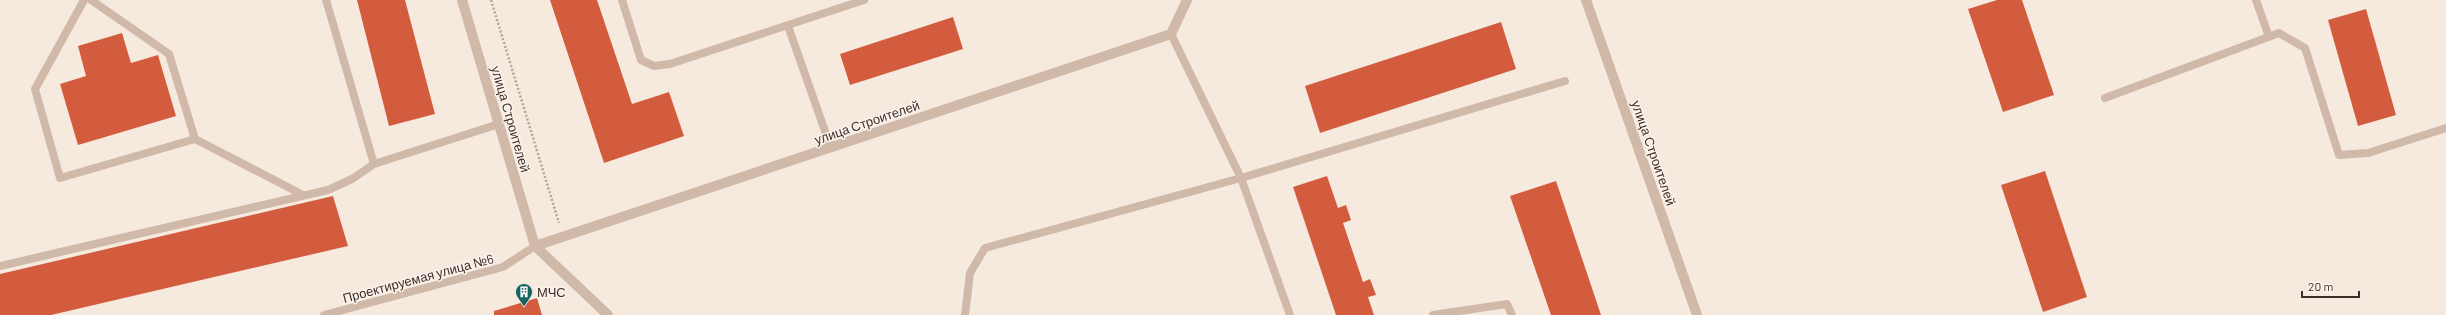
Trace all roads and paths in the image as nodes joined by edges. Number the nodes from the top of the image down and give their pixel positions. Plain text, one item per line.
1 (84, 0) edge
2 (91, 0) edge
3 (326, 0) edge
4 (462, 0) edge
5 (491, 0) edge
6 (622, 0) edge
7 (864, 0) edge
8 (1187, 0) edge
9 (1586, 0) edge
10 (2256, 0) edge
11 (788, 26) junction
12 (1171, 34) junction
13 (2269, 37) junction
14 (1565, 81) dead end
15 (2105, 98) dead end
16 (499, 124) junction
17 (2446, 128) edge
18 (195, 139) junction
19 (831, 148) junction
20 (374, 164) junction
21 (1240, 178) junction
22 (303, 196) junction
23 (563, 238) junction
24 (535, 246) junction
25 (0, 266) edge
26 (324, 315) edge
27 (608, 315) edge
28 (965, 315) edge
29 (1290, 315) edge
30 (1433, 315) edge
31 (1512, 315) edge
32 (1697, 315) edge

1 - 18 lane
2 - 18 lane
3 - 20 lane
4 - 16 street, улица Строителей
5 - 23 path
6 - 11 lane
7 - 11 lane
8 - 12 street
9 - 32 street, улица Строителей
10 - 13 lane
11 - 19 lane
12 - 19 street, улица Строителей
12 - 21 lane
13 - 15 lane
13 - 17 lane
14 - 21 lane
16 - 20 lane
16 - 24 street, улица Строителей
18 - 22 lane
19 - 23 street, улица Строителей
20 - 22 lane
21 - 28 lane
21 - 29 lane
22 - 25 lane
23 - 24 street, улица Строителей
24 - 26 lane, Проектируемая улица №6
24 - 27 street
30 - 31 lane

